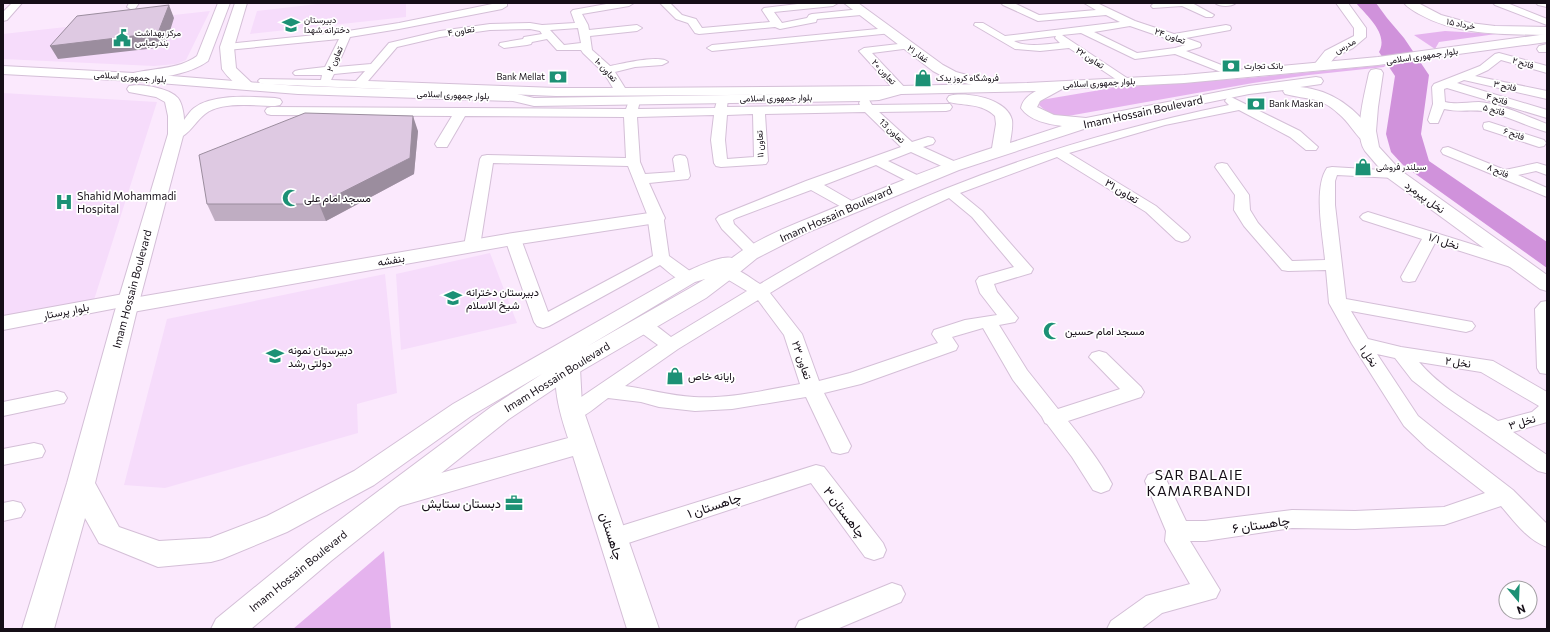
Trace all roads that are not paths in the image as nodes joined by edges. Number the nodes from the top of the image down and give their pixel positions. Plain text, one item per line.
1 (8, 3) edge
2 (17, 3) edge
3 (224, 3) edge
4 (241, 3) edge
5 (629, 3) edge
6 (664, 3) edge
7 (833, 3) edge
8 (850, 3) edge
9 (1006, 3) edge
10 (1090, 3) edge
11 (1183, 3) edge
12 (1220, 3) edge
13 (1231, 3) edge
14 (1342, 3) edge
15 (1410, 3) edge
16 (1498, 3) edge
17 (1541, 3) edge
18 (3, 4) edge
19 (1547, 4) edge
20 (1156, 6) dead end
21 (573, 7) edge
22 (1109, 11) junction
23 (861, 12) junction
24 (1025, 12) junction
25 (505, 13) edge
26 (1073, 14) junction
27 (1209, 16) dead end
28 (3, 18) edge
29 (415, 22) junction
30 (1547, 22) edge
31 (1131, 23) junction
32 (777, 24) junction
33 (760, 25) junction
34 (979, 25) dead end
35 (382, 28) junction
36 (542, 28) junction
37 (637, 28) dead end
38 (1099, 28) junction
39 (1226, 28) dead end
40 (584, 29) junction
41 (1083, 30) junction
42 (888, 31) junction
43 (1053, 33) junction
44 (346, 34) junction
45 (440, 34) junction
46 (550, 36) junction
47 (1176, 37) junction
48 (1004, 39) junction
49 (772, 42) junction
50 (1543, 42) edge
51 (393, 45) junction
52 (504, 45) dead end
53 (1070, 45) junction
54 (587, 46) junction
55 (907, 46) junction
56 (712, 48) dead end
57 (1176, 51) junction
58 (228, 52) junction
59 (1499, 56) junction
60 (203, 58) junction
61 (662, 62) dead end
62 (1320, 66) junction
63 (374, 67) junction
64 (938, 68) junction
65 (1380, 69) junction
66 (3, 70) edge
67 (331, 70) junction
68 (607, 70) junction
69 (1547, 70) edge
70 (1464, 76) junction
71 (134, 77) junction
72 (264, 81) junction
73 (3, 82) edge
74 (1127, 82) junction
75 (323, 83) junction
76 (1063, 84) junction
77 (1446, 84) junction
78 (359, 85) junction
79 (248, 86) junction
80 (995, 87) junction
81 (932, 89) junction
82 (901, 90) junction
83 (1240, 90) junction
84 (620, 92) junction
85 (1547, 95) edge
86 (879, 96) junction
87 (534, 102) junction
88 (865, 102) junction
89 (795, 104) junction
90 (911, 104) junction
91 (1439, 104) junction
92 (722, 105) junction
93 (633, 107) junction
94 (946, 107) dead end
95 (488, 109) junction
96 (758, 110) junction
97 (271, 111) dead end
98 (460, 112) junction
99 (1547, 115) edge
100 (1434, 120) dead end
101 (1090, 122) junction
102 (1530, 122) junction
103 (1489, 126) dead end
104 (1547, 128) edge
105 (176, 134) junction
106 (1368, 138) junction
107 (928, 141) dead end
108 (442, 144) dead end
109 (911, 147) junction
110 (1311, 147) dead end
111 (1000, 151) junction
112 (1448, 151) dead end
113 (1058, 152) junction
114 (1543, 154) edge
115 (680, 159) dead end
116 (876, 160) junction
117 (633, 162) junction
118 (953, 166) junction
119 (1222, 167) dead end
120 (1394, 174) junction
121 (1505, 174) junction
122 (641, 179) junction
123 (916, 180) junction
124 (811, 184) junction
125 (950, 192) junction
126 (1547, 193) edge
127 (852, 207) junction
128 (1368, 217) dead end
129 (656, 218) junction
130 (1431, 236) junction
131 (1182, 237) dead end
132 (513, 239) junction
133 (472, 246) junction
134 (752, 253) junction
135 (661, 258) junction
136 (1335, 265) junction
137 (1520, 265) junction
138 (728, 272) junction
139 (1410, 277) dead end
140 (688, 278) junction
141 (1547, 285) edge
142 (760, 292) junction
143 (1338, 303) junction
144 (1547, 306) edge
145 (127, 307) junction
146 (988, 322) junction
147 (3, 323) edge
148 (642, 325) junction
149 (1466, 326) dead end
150 (3, 336) edge
151 (1361, 344) junction
152 (671, 345) junction
153 (1401, 353) junction
154 (1099, 357) dead end
155 (568, 368) junction
156 (1547, 368) edge
157 (812, 389) junction
158 (604, 391) junction
159 (57, 398) dead end
160 (1547, 401) edge
161 (3, 409) edge
162 (1547, 410) edge
163 (572, 413) junction
164 (1052, 418) junction
165 (1494, 430) junction
166 (582, 444) junction
167 (840, 446) dead end
168 (34, 451) dead end
169 (3, 457) edge
170 (1546, 465) dead end
171 (816, 473) joint
172 (1156, 481) dead end
173 (81, 484) junction
174 (1101, 484) dead end
175 (1505, 496) junction
176 (387, 499) junction
177 (1178, 532) junction
178 (1547, 537) edge
179 (613, 538) junction
180 (874, 550) dead end
181 (892, 594) dead end
182 (38, 629) edge
183 (227, 629) edge
184 (643, 629) edge
185 (808, 629) edge
186 (1120, 629) edge

1 - 18 street
2 - 28 street
3 - 60 main road
4 - 58 main road
5 - 21 street, تعاون ۱۰
6 - 33 street
7 - 32 street
8 - 23 main road, غفار ۲۱
9 - 24 street
10 - 22 street, تعاون ۲۴
10 - 24 street
11 - 20 street
11 - 27 street
12 - 13 street
14 - 62 main road, مدرس
15 - 50 main road, ۱۵ خرداد
16 - 30 street
17 - 19 street
21 - 40 street, تعاون ۱۰
22 - 26 street
22 - 31 street, تعاون ۲۴
23 - 32 street
23 - 42 main road, غفار ۲۱
24 - 26 street
25 - 29 street
25 - 36 street, تعاون ۴
25 - 45 street, تعاون ۴
26 - 38 street
29 - 35 street
29 - 45 street
31 - 38 street
31 - 47 street, تعاون ۲۴
32 - 33 street
33 - 49 street
34 - 48 street
35 - 44 street
35 - 51 street
36 - 40 street, تعاون ۴
36 - 46 street
37 - 40 street, تعاون ۴
38 - 41 street
39 - 47 street
40 - 54 street, تعاون ۱۰
41 - 43 street
41 - 57 street
42 - 49 street
42 - 55 main road, غفار ۲۱
43 - 48 street
43 - 53 street, تعاون ۲۲
44 - 58 street
44 - 67 street, تعاون ۲
45 - 51 street, تعاون ۴
46 - 52 street
46 - 54 street
47 - 57 street, تعاون ۲۴
48 - 53 street
49 - 56 street
50 - 59 main road, بلوار جمهوری اسلامی
50 - 65 main road, بلوار جمهوری اسلامی
51 - 63 street
53 - 74 street, تعاون ۲۲
54 - 68 street, تعاون ۱۰
55 - 64 main road, غفار ۲۱
55 - 82 street, تعاون ۲۰
57 - 83 street, تعاون ۲۴
58 - 60 main road
58 - 79 main road
59 - 65 main road, بلوار جمهوری اسلامی
59 - 69 street, فاتح ۲
59 - 70 street
60 - 71 main road
61 - 68 street
62 - 65 main road, بلوار جمهوری اسلامی
62 - 83 main road, بلوار جمهوری اسلامی
63 - 67 street
63 - 78 street
64 - 80 main road, غفار ۲۱
64 - 81 main road
65 - 83 main road, Imam Hossain Boulevard
65 - 106 main road
66 - 71 main road, بلوار جمهوری اسلامی
67 - 72 street
67 - 75 street, تعاون ۲
68 - 84 street, تعاون ۱۰
70 - 77 street
70 - 85 street, فاتح ۳
71 - 79 main road, بلوار جمهوری اسلامی
72 - 75 street
72 - 79 street
73 - 105 main road, بلوار جمهوری اسلامی
74 - 76 main road, بلوار جمهوری اسلامی
74 - 83 main road, بلوار جمهوری اسلامی
75 - 78 street
76 - 80 main road, بلوار جمهوری اسلامی
76 - 101 main road
77 - 91 street
77 - 99 street, فاتح ۴
78 - 84 street
79 - 87 main road, بلوار جمهوری اسلامی
80 - 81 main road, بلوار جمهوری اسلامی
81 - 82 main road, بلوار جمهوری اسلامی
82 - 84 street
82 - 86 main road, بلوار جمهوری اسلامی
83 - 101 main road, Imam Hossain Boulevard
83 - 106 main road, نخل پیرمرد
83 - 110 street, تعاون ۲۴
83 - 113 street
86 - 88 main road, بلوار جمهوری اسلامی
86 - 90 main road
87 - 93 main road, بلوار جمهوری اسلامی
87 - 95 main road
88 - 89 main road, بلوار جمهوری اسلامی
88 - 90 street
88 - 109 street, تعاون 13
89 - 92 main road, بلوار جمهوری اسلامی
89 - 96 street
90 - 94 street
90 - 111 main road
91 - 100 street
91 - 102 street, فاتح ۵
92 - 93 main road, بلوار جمهوری اسلامی
92 - 96 street
92 - 96 street, تعاون ۱۱
93 - 95 street
93 - 117 street
95 - 98 street
95 - 105 main road
97 - 98 street
98 - 108 street
99 - 102 street
101 - 111 main road, Imam Hossain Boulevard
102 - 104 street, فاتح ۵
103 - 114 street, فاتح ۶
105 - 145 main road, Imam Hossain Boulevard
106 - 120 main road, نخل پیرمرد
107 - 109 street
109 - 116 street
109 - 118 street, تعاون 13
111 - 118 main road, Imam Hossain Boulevard
112 - 121 street, فاتح ۸
113 - 125 street
113 - 131 street, تعاون ۳۱
114 - 121 street
115 - 122 street
116 - 123 street
116 - 124 street
117 - 122 street
117 - 133 street
118 - 123 main road, Imam Hossain Boulevard
119 - 136 street
120 - 136 street, نخل ۱
120 - 137 main road, نخل پیرمرد
121 - 126 street, فاتح ۸
122 - 129 street
123 - 127 main road, Imam Hossain Boulevard
124 - 127 street
124 - 134 street
125 - 142 street
125 - 146 street
127 - 134 main road, Imam Hossain Boulevard
128 - 130 street, نخل ۱/۱
129 - 132 main road, بنفشه
129 - 135 street
130 - 137 street, نخل ۱/۱
130 - 139 street
132 - 133 main road, بنفشه
132 - 135 street
133 - 145 main road, بنفشه
134 - 138 main road, Imam Hossain Boulevard
134 - 140 main road
135 - 140 street
136 - 143 street, نخل ۱
137 - 141 main road, نخل پیرمرد
138 - 142 street, تعاون ۲۳
138 - 148 main road, Imam Hossain Boulevard
140 - 173 main road
142 - 152 street
142 - 157 street, تعاون ۲۳
143 - 149 street
143 - 151 street, نخل ۱
144 - 156 street
145 - 147 main road, بلوار پرستار
145 - 150 main road, بلوار پرستار
145 - 173 main road, Imam Hossain Boulevard
146 - 157 street
146 - 164 street
148 - 152 street
148 - 155 main road, Imam Hossain Boulevard
151 - 153 street, نخل ۲
151 - 175 street, نخل ۱
152 - 158 street
153 - 160 street, نخل ۲
153 - 165 street
154 - 164 street
155 - 163 main road, چاهستان
155 - 176 main road, Imam Hossain Boulevard
157 - 158 street
157 - 167 street, تعاون ۲۳
158 - 163 street
159 - 161 street
162 - 165 street, نخل ۳
163 - 166 main road, چاهستان
164 - 174 street
165 - 170 street
166 - 176 main road
166 - 179 main road, چاهستان
168 - 169 street
171 - 179 street, چاهستان ۱
171 - 180 street, چاهستان ۳
172 - 177 street
173 - 182 main road, Imam Hossain Boulevard
175 - 177 street, چاهستان ۶
175 - 178 street, نخل ۱
176 - 183 main road, Imam Hossain Boulevard
177 - 186 street
179 - 184 main road, چاهستان
181 - 185 street

